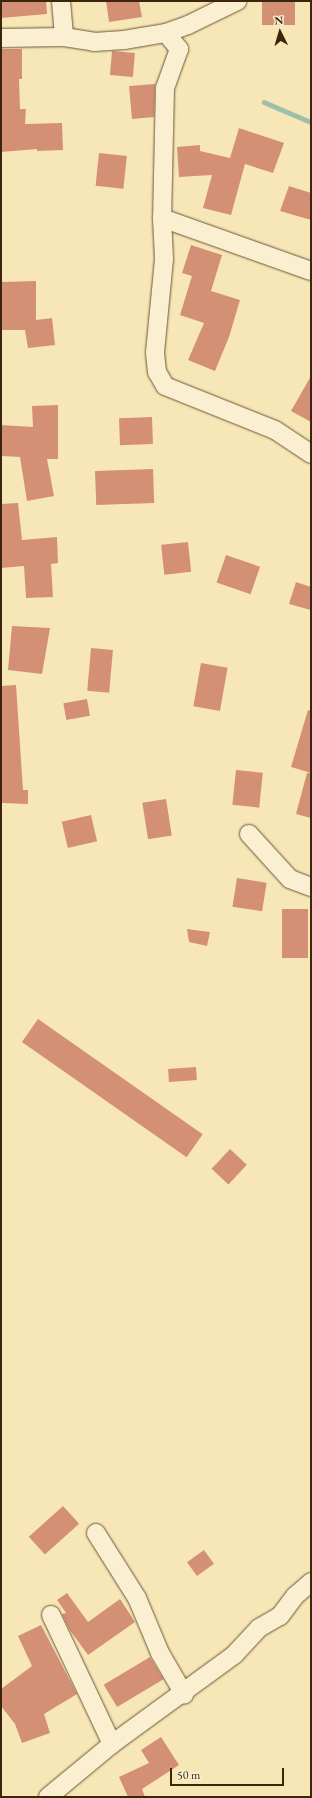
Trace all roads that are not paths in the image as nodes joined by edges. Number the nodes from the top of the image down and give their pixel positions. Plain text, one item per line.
1 (61, 1) edge
2 (237, 1) edge
3 (166, 32) junction
4 (1, 38) edge
5 (64, 38) junction
6 (162, 218) junction
7 (311, 271) edge
8 (311, 454) edge
9 (249, 834) dead end
10 (311, 887) edge
11 (96, 1533) dead end
12 (311, 1582) edge
13 (51, 1615) dead end
14 (184, 1694) junction
15 (112, 1744) junction
16 (48, 1797) edge

1 - 5 street
2 - 3 street
3 - 5 street
3 - 6 street
4 - 5 street
6 - 7 street
6 - 8 street
9 - 10 street
11 - 14 street
12 - 14 street
13 - 15 street
14 - 15 street
15 - 16 street

